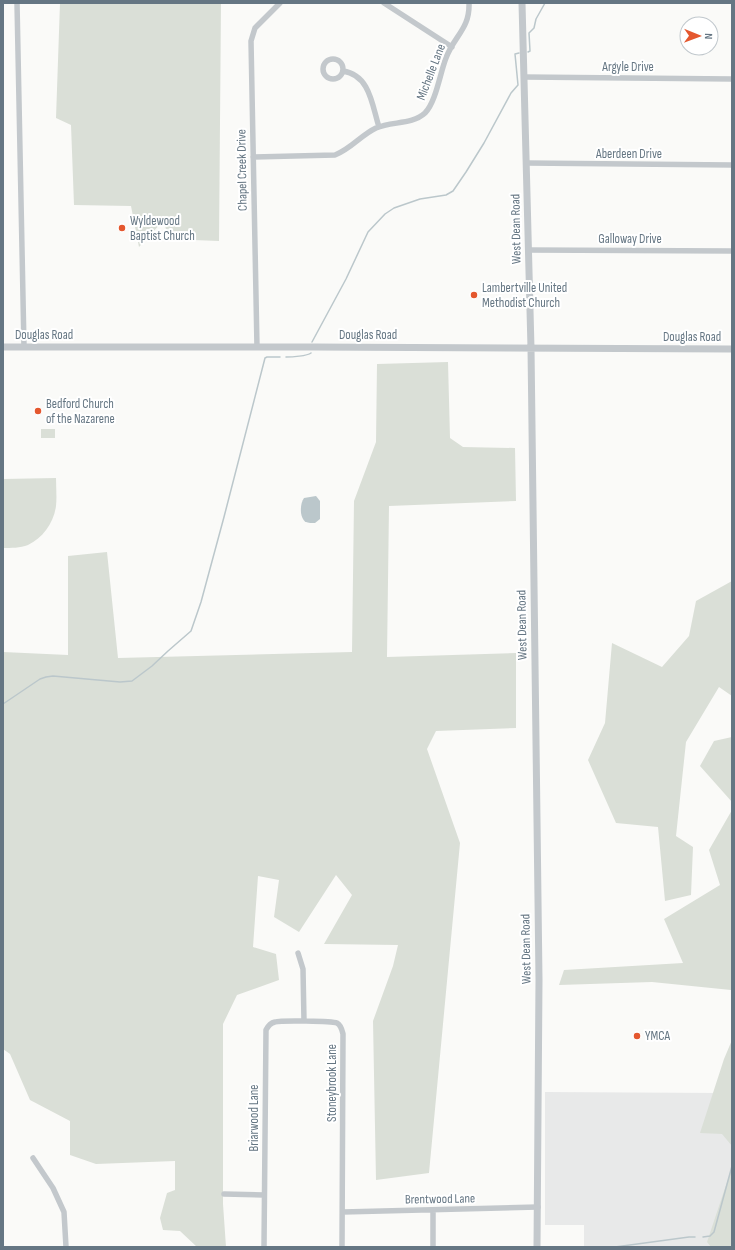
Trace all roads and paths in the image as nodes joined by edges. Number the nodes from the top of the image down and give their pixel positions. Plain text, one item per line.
1 (17, 3) edge
2 (280, 3) edge
3 (384, 3) edge
4 (469, 3) edge
5 (522, 3) edge
6 (452, 47) junction
7 (343, 71) dead end
8 (524, 77) junction
9 (732, 79) edge
10 (379, 127) junction
11 (253, 157) junction
12 (526, 163) junction
13 (732, 165) edge
14 (528, 250) junction
15 (732, 251) edge
16 (3, 347) edge
17 (24, 347) junction
18 (257, 347) junction
19 (531, 348) junction
20 (732, 349) edge
21 (298, 954) dead end
22 (304, 1021) junction
23 (33, 1158) dead end
24 (224, 1194) dead end
25 (264, 1195) junction
26 (538, 1207) junction
27 (433, 1210) junction
28 (343, 1212) junction
29 (66, 1247) edge
30 (264, 1247) edge
31 (342, 1247) edge
32 (433, 1247) edge
33 (537, 1247) edge

1 - 17 street
2 - 11 street, Chapel Creek Drive
3 - 6 street
4 - 6 street, Michelle Lane
5 - 8 street, West Dean Road
6 - 10 street, Michelle Lane
7 - 10 street
8 - 9 street, Argyle Drive
8 - 12 street, West Dean Road
10 - 11 street, Michelle Lane
11 - 18 street, Chapel Creek Drive
12 - 13 street, Aberdeen Drive
12 - 14 street, West Dean Road
14 - 15 street, Galloway Drive
14 - 19 street, West Dean Road
16 - 17 street, Douglas Road
17 - 18 street, Douglas Road
18 - 19 street, Douglas Road
19 - 20 street, Douglas Road
19 - 26 street, West Dean Road
21 - 22 street
22 - 25 street, Briarwood Lane
22 - 28 street, Stoneybrook Lane
23 - 29 street
24 - 25 street
25 - 30 street, Briarwood Lane
26 - 27 street, Brentwood Lane
26 - 33 street, West Dean Road
27 - 28 street, Brentwood Lane
27 - 32 street
28 - 31 street, Stoneybrook Lane

